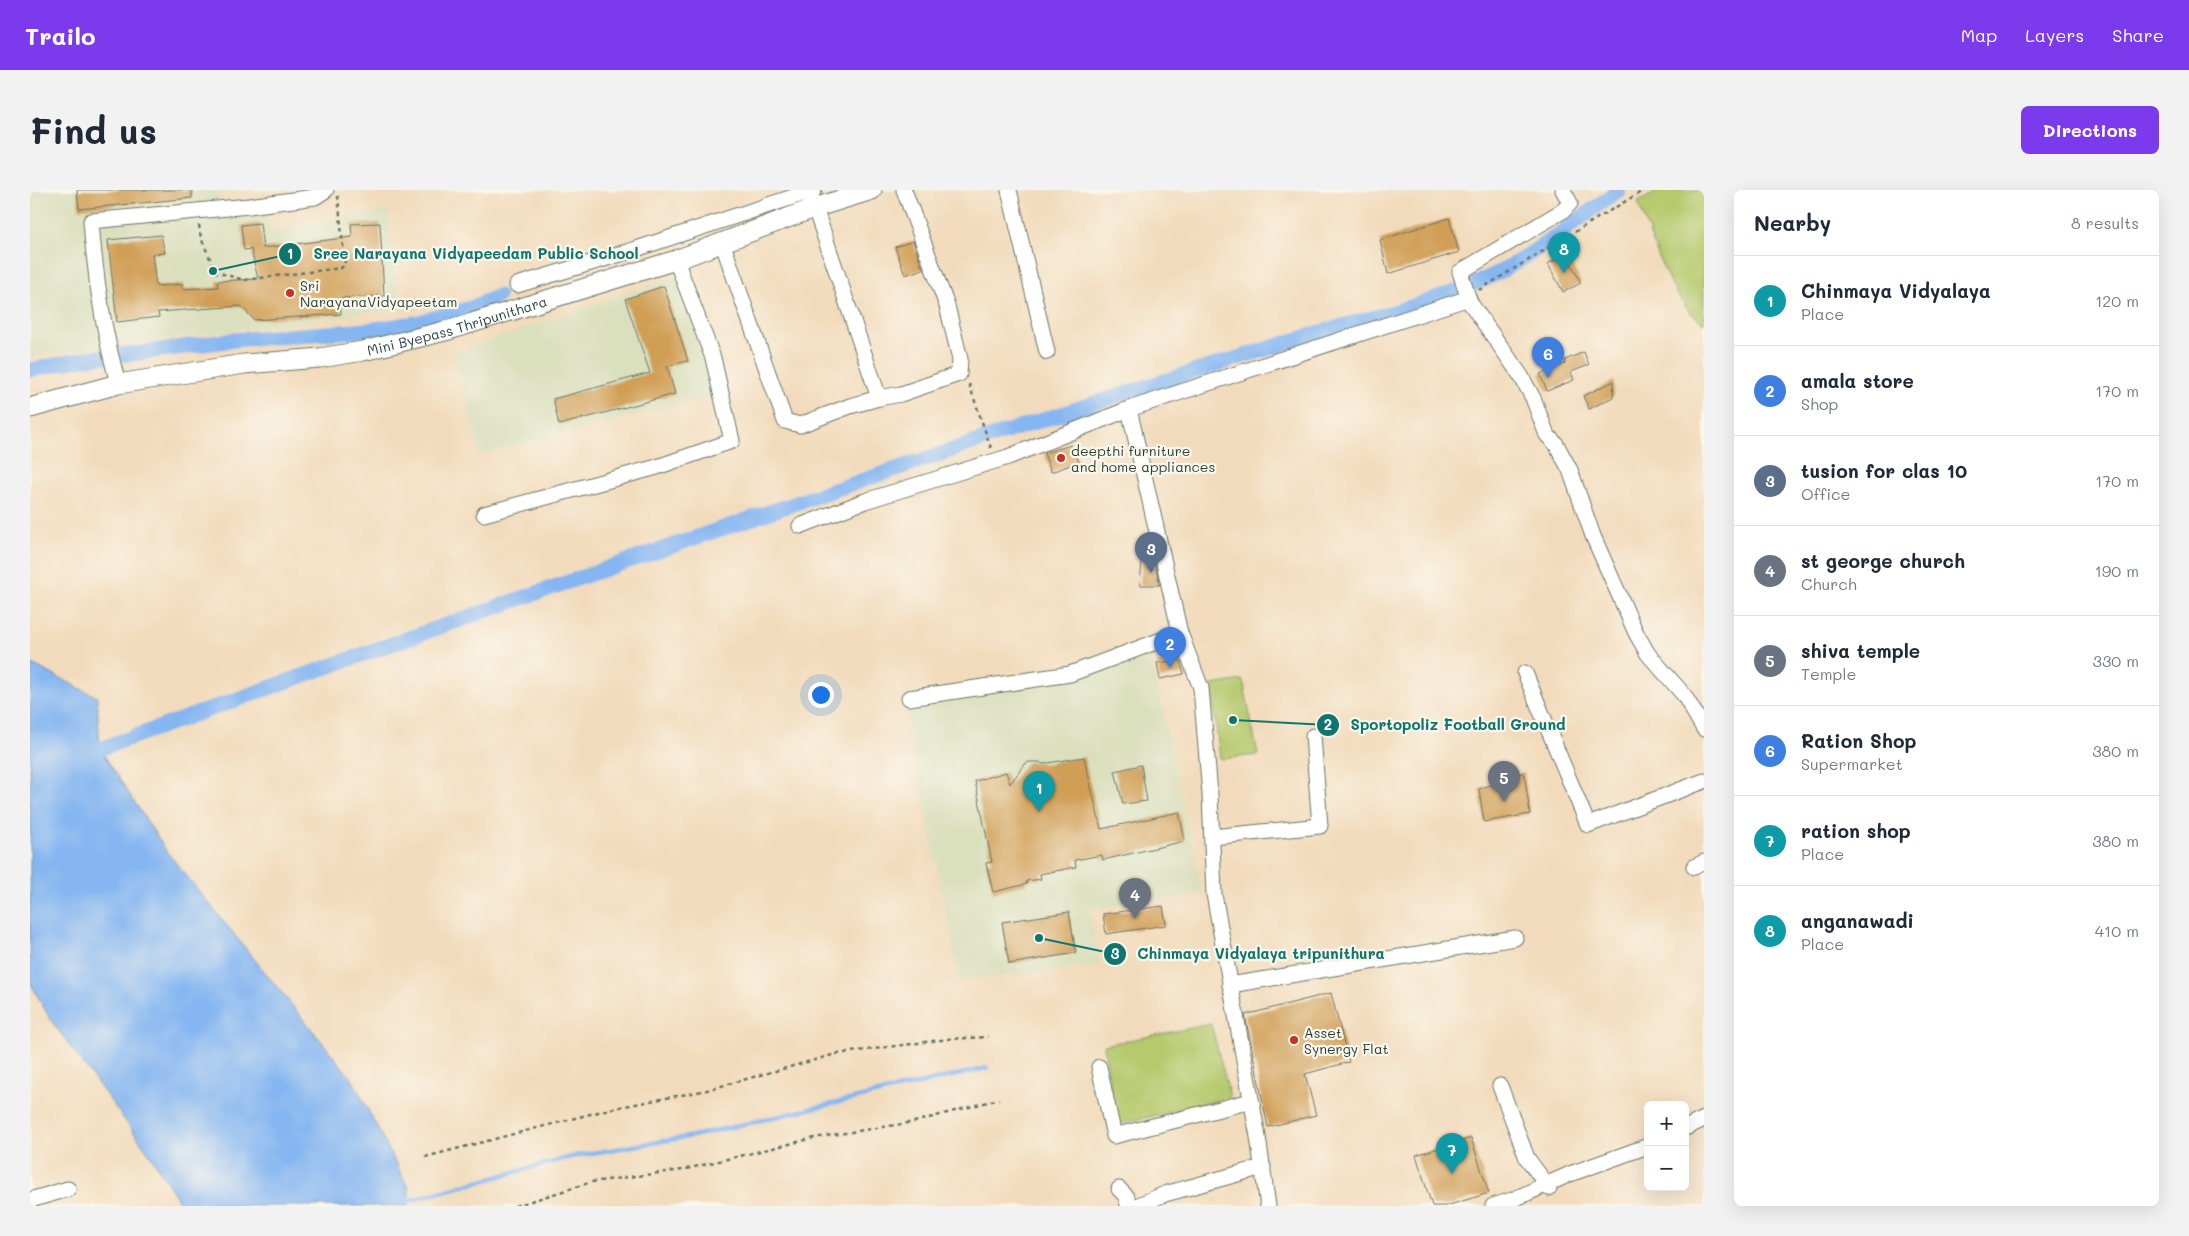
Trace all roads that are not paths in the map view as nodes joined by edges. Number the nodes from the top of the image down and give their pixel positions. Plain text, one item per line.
1 (326, 190) edge
2 (872, 190) edge
3 (904, 190) edge
4 (1009, 190) edge
5 (1563, 190) edge
6 (812, 195) edge
7 (703, 227) junction
8 (716, 245) junction
9 (676, 260) junction
10 (517, 285) dead end
11 (1467, 290) junction
12 (1047, 352) dead end
13 (118, 384) junction
14 (879, 398) junction
15 (30, 408) edge
16 (1129, 409) junction
17 (484, 514) dead end
18 (800, 526) dead end
19 (1180, 633) junction
20 (1525, 673) dead end
21 (910, 698) dead end
22 (1704, 729) edge
23 (1313, 736) dead end
24 (1704, 781) edge
25 (1212, 837) junction
26 (1515, 938) dead end
27 (1230, 985) junction
28 (1099, 1067) dead end
29 (1500, 1086) dead end
30 (1251, 1101) junction
31 (1704, 1119) edge
32 (1689, 1126) edge
33 (1644, 1148) edge
34 (1262, 1167) junction
35 (1548, 1186) junction
36 (68, 1189) dead end
37 (1119, 1189) dead end
38 (30, 1200) edge
39 (1128, 1206) edge
40 (1136, 1206) edge
41 (1268, 1206) edge
42 (1494, 1206) edge

1 - 13 street
2 - 6 main road, Mini Byepass Thripunithara
3 - 14 street
4 - 12 street
5 - 11 street
6 - 7 street
6 - 8 main road, Mini Byepass Thripunithara
6 - 14 street
7 - 8 street
7 - 10 street
8 - 9 main road, Mini Byepass Thripunithara
8 - 14 street
9 - 13 main road, Mini Byepass Thripunithara
9 - 17 street
11 - 16 street
11 - 22 street
13 - 15 main road, Mini Byepass Thripunithara
16 - 18 street
16 - 19 street
19 - 21 street
19 - 25 street
20 - 24 street
23 - 25 street
25 - 27 street
26 - 27 street
27 - 30 street
28 - 30 street
29 - 35 street
30 - 34 street
31 - 32 street
33 - 35 street
34 - 40 street
34 - 41 street
35 - 42 street
36 - 38 street
37 - 39 street

